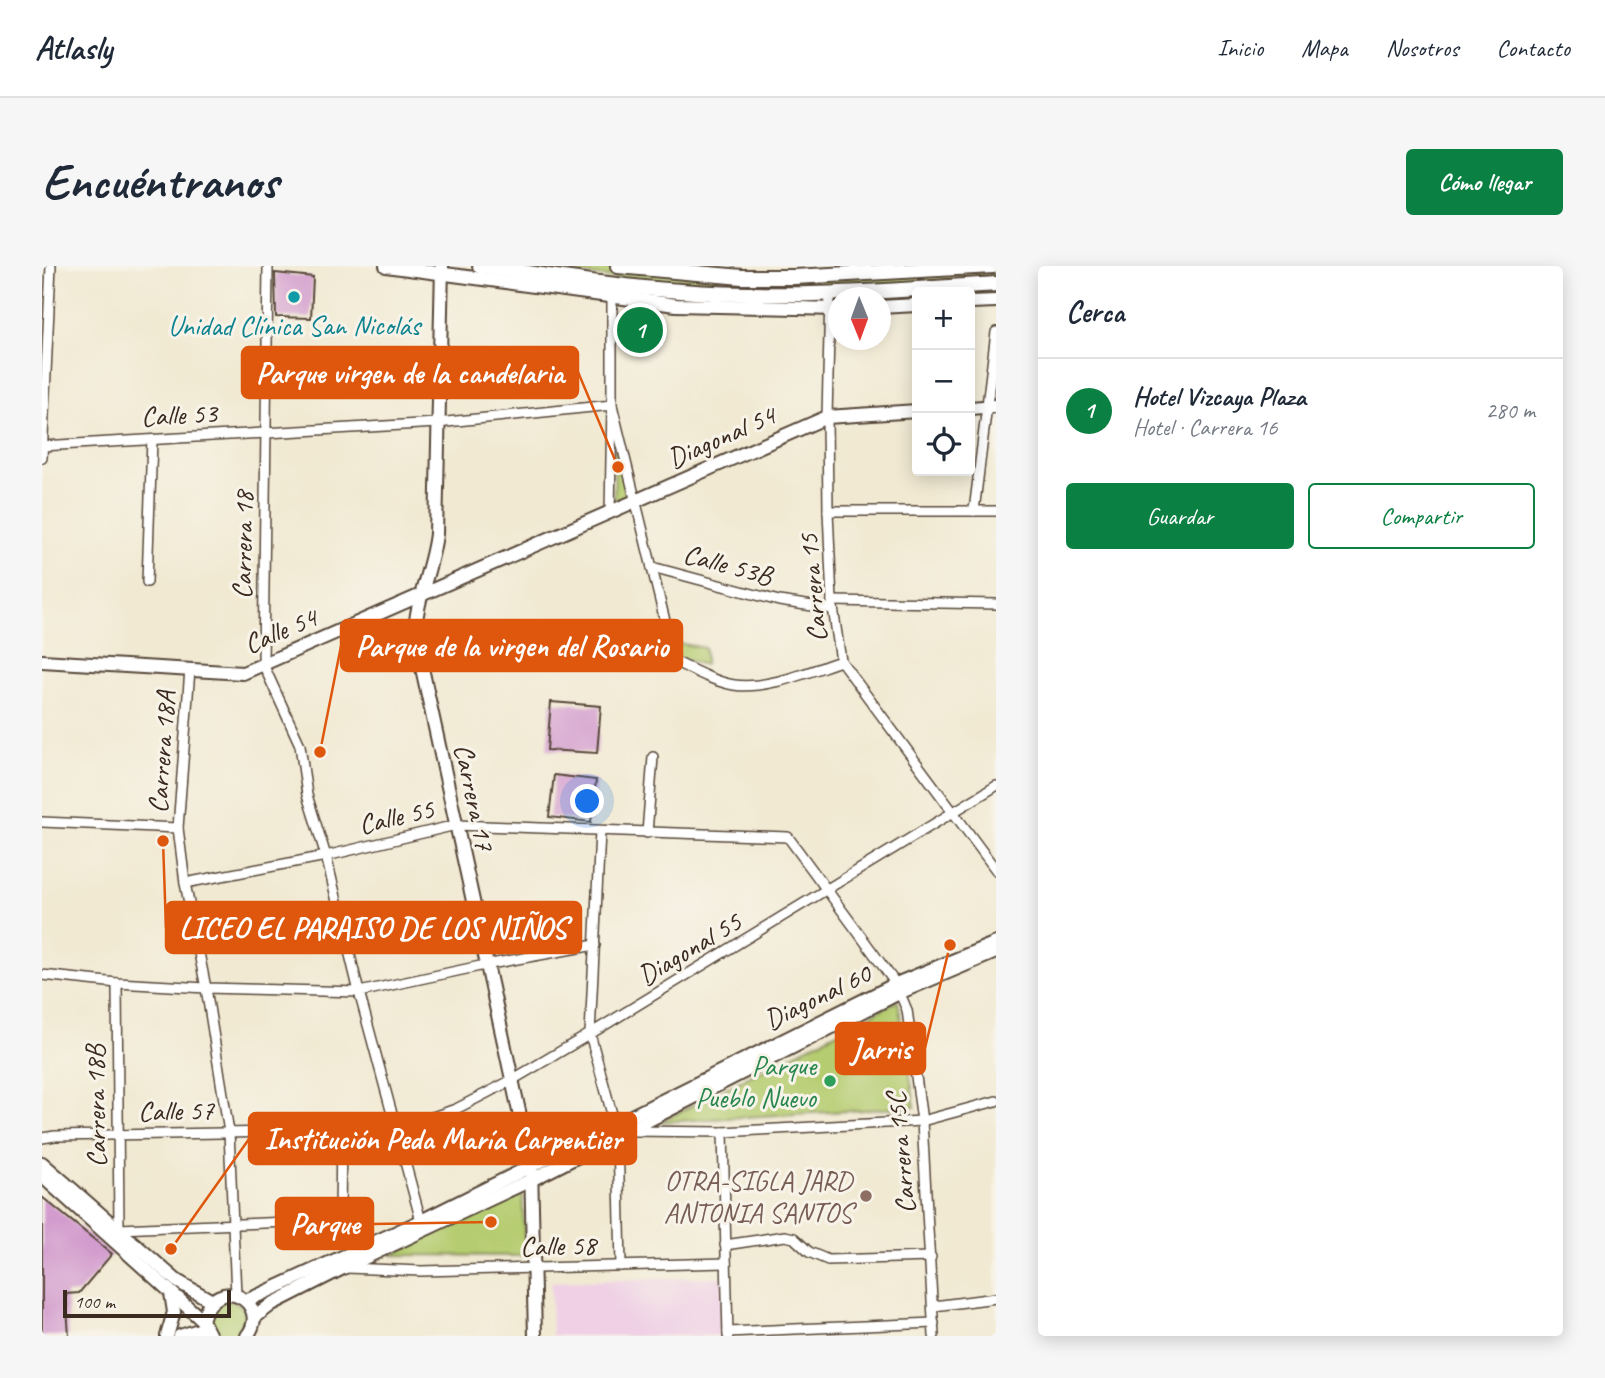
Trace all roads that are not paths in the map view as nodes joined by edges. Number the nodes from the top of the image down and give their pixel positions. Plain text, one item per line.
1 (51, 266) edge
2 (268, 266) edge
3 (386, 266) edge
4 (480, 266) edge
5 (618, 266) edge
6 (993, 266) edge
7 (966, 267) edge
8 (441, 269) edge
9 (794, 272) edge
10 (996, 285) edge
11 (613, 290) junction
12 (891, 290) edge
13 (828, 293) edge
14 (996, 301) edge
15 (975, 302) edge
16 (912, 305) edge
17 (891, 306) edge
18 (828, 309) edge
19 (996, 331) edge
20 (831, 350) edge
21 (612, 405) junction
22 (991, 407) edge
23 (912, 411) edge
24 (827, 416) junction
25 (438, 423) junction
26 (266, 433) junction
27 (152, 440) junction
28 (42, 446) edge
29 (42, 457) edge
30 (635, 500) junction
31 (828, 511) junction
32 (974, 511) junction
33 (996, 511) edge
34 (610, 512) junction
35 (652, 567) junction
36 (147, 582) dead end
37 (422, 594) junction
38 (996, 604) edge
39 (833, 605) junction
40 (42, 661) edge
41 (841, 661) junction
42 (263, 664) junction
43 (190, 669) junction
44 (653, 757) dead end
45 (996, 786) edge
46 (952, 811) junction
47 (42, 822) edge
48 (456, 825) junction
49 (178, 828) junction
50 (600, 832) junction
51 (647, 833) junction
52 (788, 837) joint
53 (326, 856) junction
54 (996, 870) edge
55 (185, 883) junction
56 (829, 890) junction
57 (996, 943) edge
58 (595, 945) junction
59 (996, 952) edge
60 (485, 965) junction
61 (42, 975) edge
62 (117, 984) junction
63 (206, 988) junction
64 (899, 988) junction
65 (359, 992) junction
66 (590, 1034) junction
67 (512, 1080) junction
68 (996, 1101) edge
69 (922, 1121) junction
70 (395, 1130) junction
71 (620, 1130) junction
72 (341, 1131) junction
73 (229, 1132) junction
74 (723, 1132) junction
75 (119, 1134) junction
76 (42, 1138) edge
77 (42, 1163) edge
78 (532, 1172) junction
79 (42, 1176) edge
80 (421, 1221) junction
81 (232, 1224) junction
82 (119, 1229) junction
83 (725, 1245) junction
84 (385, 1249) junction
85 (931, 1257) junction
86 (726, 1263) junction
87 (621, 1266) junction
88 (343, 1268) junction
89 (534, 1268) junction
90 (391, 1271) junction
91 (171, 1293) junction
92 (241, 1298) junction
93 (996, 1298) edge
94 (212, 1301) junction
95 (933, 1306) junction
96 (254, 1318) junction
97 (934, 1323) junction
98 (206, 1328) edge
99 (728, 1334) edge
100 (167, 1336) edge
101 (180, 1336) edge
102 (247, 1336) edge
103 (535, 1336) edge
104 (934, 1336) edge

1 - 28 street
2 - 26 street, Carrera 18
3 - 8 street
4 - 11 main road
5 - 9 main road
6 - 7 main road
7 - 9 main road
8 - 11 street
8 - 25 street, Carrera 17
10 - 12 main road
11 - 13 main road
11 - 18 street
11 - 21 street
14 - 15 street
16 - 17 street
19 - 22 street
20 - 24 street, Carrera 15
21 - 25 street, Calle 53
21 - 30 street
21 - 34 street
22 - 32 street
23 - 24 street
24 - 30 street, Diagonal 54
24 - 31 street, Carrera 15
25 - 26 street, Calle 53
25 - 37 street, Carrera 17
26 - 27 street, Calle 53
26 - 42 street, Carrera 18
27 - 28 street, Calle 53
27 - 36 street
28 - 29 street
30 - 34 street, Calle 54
30 - 35 street
31 - 32 street
31 - 39 street, Carrera 15
32 - 33 street
34 - 37 street, Calle 54
35 - 39 street, Calle 53B
35 - 41 street
37 - 42 street, Calle 54
37 - 48 street, Carrera 17
38 - 39 street, Calle 53B
39 - 41 street, Carrera 15
40 - 43 street, Calle 54
41 - 46 street, Carrera 15
42 - 43 street, Calle 54
42 - 53 street, Carrera 18
43 - 49 street, Carrera 18A
44 - 51 street
45 - 46 street, Diagonal 55
46 - 54 street, Carrera 15
46 - 56 street, Diagonal 55
47 - 49 street
48 - 50 street, Calle 55
48 - 53 street, Calle 55
48 - 60 street, Carrera 17
49 - 55 street, Carrera 18A
50 - 51 street, Calle 55
50 - 58 street
51 - 52 street, Calle 55
52 - 56 street, Carrera 15C
53 - 55 street, Calle 55
53 - 65 street, Carrera 18
55 - 63 street, Carrera 18A
56 - 64 street, Carrera 15C
56 - 66 street, Diagonal 55
57 - 64 street, Diagonal 60
58 - 60 street
58 - 66 street
59 - 64 street, Diagonal 60
60 - 65 street
60 - 67 street, Carrera 17
61 - 62 street
62 - 63 street
62 - 75 street, Carrera 18B
63 - 65 street
63 - 73 street, Carrera 18A
64 - 69 street, Carrera 15C
64 - 71 street, Diagonal 60
65 - 70 street, Carrera 18
66 - 67 street, Diagonal 55
66 - 71 street
67 - 70 street, Diagonal 55
67 - 78 street, Carrera 17
68 - 69 street
69 - 74 street
69 - 85 street, Carrera 15C
70 - 72 street, Calle 57
70 - 80 street, Carrera 18
71 - 74 street
71 - 78 street, Diagonal 60
71 - 87 street
72 - 73 street, Calle 57
72 - 81 street
73 - 75 street, Calle 57
73 - 81 street, Carrera 18A
74 - 83 street
75 - 76 street, Calle 57
75 - 82 street, Carrera 18B
77 - 82 street
78 - 80 street, Diagonal 60
78 - 84 street, Diagonal 60
78 - 89 street, Carrera 17
79 - 91 street
80 - 92 street, Diagonal 60
81 - 82 street
81 - 92 street, Carrera 18A
82 - 94 street
83 - 85 street
83 - 86 street
84 - 88 street, Diagonal 60
84 - 90 street
85 - 95 street, Carrera 15C
86 - 87 street, Calle 58
86 - 99 street
87 - 89 street, Calle 58
88 - 90 street, Calle 58
88 - 96 street, Diagonal 60
89 - 90 street, Calle 58
89 - 103 street, Carrera 17
91 - 98 street
91 - 100 street
92 - 94 street, Diagonal 60
92 - 96 street
93 - 95 street
94 - 98 street
95 - 97 street, Carrera 15C
96 - 102 street
97 - 99 street
97 - 104 street, Carrera 15C
98 - 101 street

